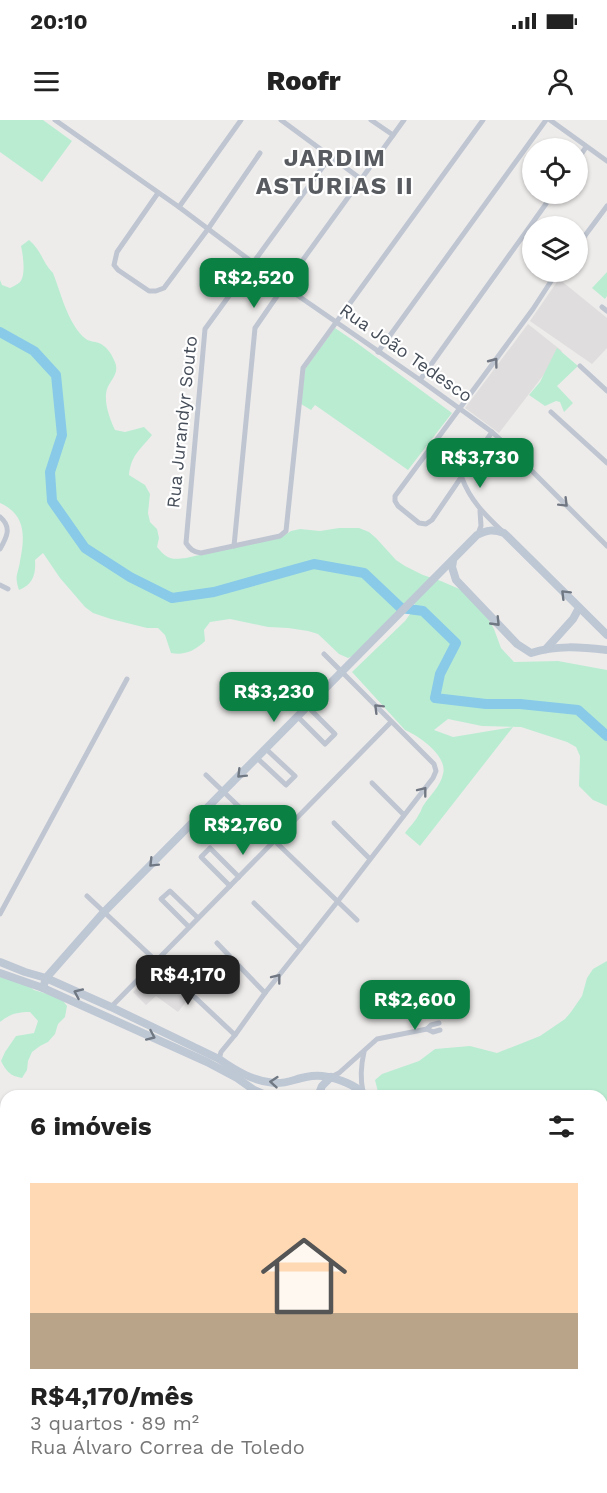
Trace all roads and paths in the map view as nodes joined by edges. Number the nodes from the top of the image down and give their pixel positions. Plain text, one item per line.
1 (55, 120) edge
2 (241, 120) edge
3 (280, 120) edge
4 (371, 120) edge
5 (404, 120) edge
6 (483, 120) edge
7 (548, 120) edge
8 (393, 135) junction
9 (573, 138) edge
10 (588, 148) edge
11 (260, 153) dead end
12 (330, 157) junction
13 (607, 161) edge
14 (361, 179) junction
15 (158, 193) junction
16 (546, 204) edge
17 (607, 206) edge
18 (179, 207) junction
19 (208, 229) junction
20 (588, 232) edge
21 (253, 264) junction
22 (551, 282) edge
23 (284, 286) junction
24 (336, 322) junction
25 (378, 352) junction
26 (580, 366) dead end
27 (420, 380) junction
28 (607, 391) edge
29 (459, 409) junction
30 (551, 412) dead end
31 (492, 432) junction
32 (607, 463) edge
33 (462, 478) junction
34 (480, 509) junction
35 (0, 517) edge
36 (504, 533) junction
37 (477, 535) junction
38 (234, 546) junction
39 (607, 546) edge
40 (0, 549) edge
41 (453, 559) junction
42 (434, 579) junction
43 (456, 580) junction
44 (0, 585) edge
45 (8, 589) dead end
46 (579, 608) junction
47 (607, 635) edge
48 (546, 649) junction
49 (607, 650) edge
50 (324, 654) dead end
51 (342, 673) junction
52 (127, 679) dead end
53 (308, 707) junction
54 (298, 717) junction
55 (392, 722) junction
56 (266, 749) junction
57 (257, 758) junction
58 (206, 775) dead end
59 (372, 783) dead end
60 (224, 792) junction
61 (404, 815) junction
62 (334, 823) dead end
63 (274, 841) junction
64 (370, 859) junction
65 (239, 877) junction
66 (230, 886) junction
67 (87, 896) dead end
68 (338, 901) junction
69 (254, 903) dead end
70 (104, 912) junction
71 (0, 914) edge
72 (198, 918) junction
73 (357, 920) dead end
74 (189, 927) junction
75 (217, 943) dead end
76 (300, 948) junction
77 (157, 961) junction
78 (0, 962) edge
79 (0, 973) edge
80 (46, 978) junction
81 (43, 988) junction
82 (265, 993) junction
83 (111, 1007) junction
84 (439, 1023) dead end
85 (427, 1029) junction
86 (440, 1030) dead end
87 (235, 1035) junction
88 (364, 1052) junction
89 (219, 1059) junction
90 (331, 1077) junction
91 (254, 1090) edge
92 (320, 1090) edge
93 (358, 1090) edge
94 (363, 1090) edge

1 - 15 street, Rua João Tedesco
2 - 18 street
3 - 12 street
4 - 8 street
5 - 8 street
6 - 24 street
7 - 9 street
7 - 25 street
8 - 14 street
10 - 13 street
11 - 19 street
12 - 14 street
12 - 21 street, Rua Jurandyr Souto
14 - 23 street
15 - 18 street, Rua João Tedesco
15 - 19 street
16 - 27 street
17 - 20 street
18 - 19 street, Rua João Tedesco
19 - 21 street, Rua João Tedesco
21 - 23 street, Rua João Tedesco
21 - 38 street, Rua Jurandyr Souto
29 -> 22 street
23 - 24 street, Rua João Tedesco
23 - 38 street
24 - 25 street, Rua João Tedesco
24 - 38 street
25 - 27 street, Rua João Tedesco
26 - 28 street
27 - 29 street, Rua João Tedesco
29 - 31 street, Rua João Tedesco
29 - 33 street
30 - 32 street
31 - 33 street
31 -> 39 street, Rua João Tedesco
33 - 34 street
34 - 36 street
34 - 37 street
35 - 40 street
36 - 37 street
46 -> 36 street
37 - 41 street
41 - 42 street
41 - 43 street
42 - 43 street
42 - 51 street
43 -> 48 street
44 - 45 street
46 - 47 street
46 - 48 street
48 - 49 street
50 - 51 street
51 - 53 street
55 -> 51 street
52 - 71 street
53 - 54 street
53 - 54 street
54 - 56 street
61 -> 55 street
55 - 63 street
56 - 57 street
56 - 57 street
57 -> 60 street
58 - 60 street
59 - 61 street
60 - 63 street
60 -> 70 street
61 - 64 street
62 - 64 street
63 - 65 street
63 - 68 street
64 - 68 street
65 - 66 street
65 - 66 street
66 - 72 street
67 - 70 street
68 - 73 street
68 - 76 street
69 - 76 street
70 - 77 street
70 - 80 street
72 - 74 street
72 - 74 street
74 - 77 street
75 - 82 street
82 -> 76 street
77 - 83 street
77 - 87 street
78 - 80 street
79 - 81 street
80 - 81 street
83 -> 80 street
81 -> 91 street
82 - 87 street
83 - 89 street
84 - 85 street
85 - 86 street
85 - 88 street
87 - 89 street
88 - 90 street
88 - 94 street
90 -> 89 street
90 - 92 street
90 - 93 street

